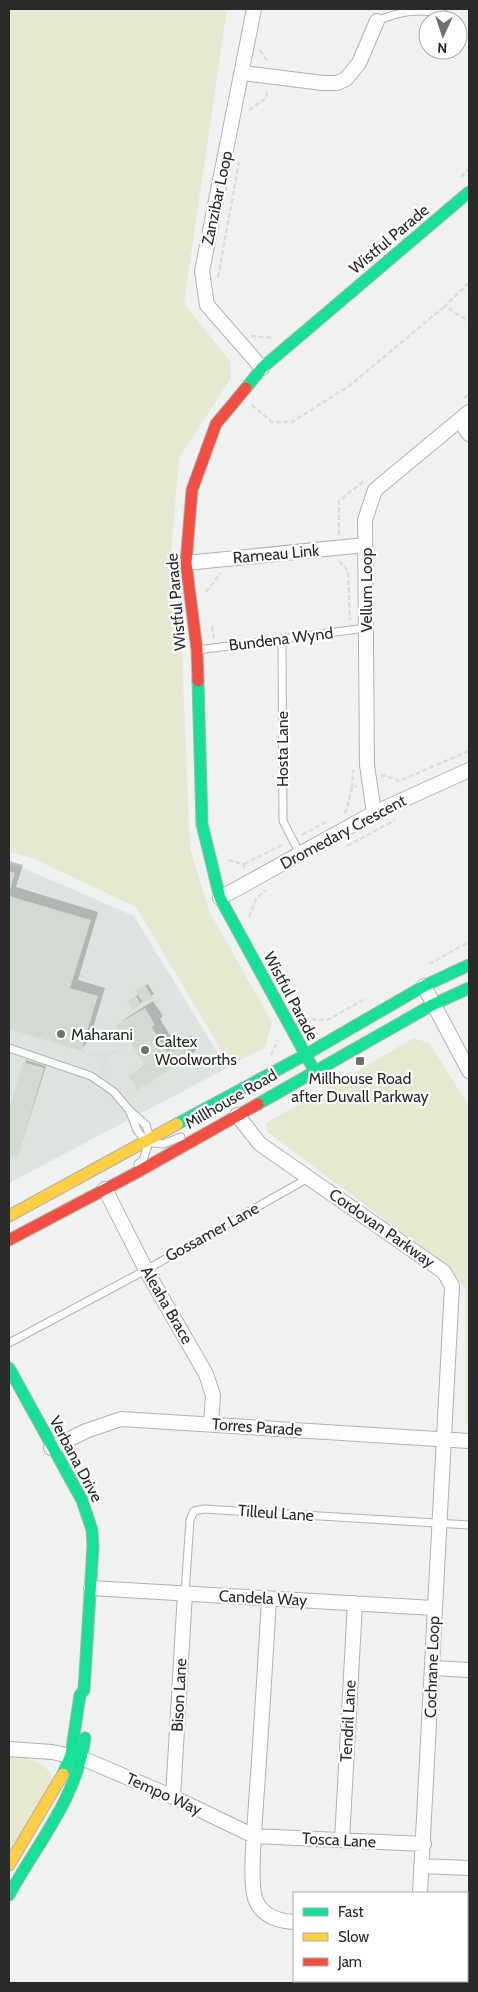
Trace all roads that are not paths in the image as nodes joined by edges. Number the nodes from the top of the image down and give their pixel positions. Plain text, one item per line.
1 (254, 9) edge
2 (418, 10) edge
3 (377, 21) joint
4 (243, 72) junction
5 (469, 192) edge
6 (262, 368) junction
7 (463, 411) edge
8 (469, 434) edge
9 (365, 545) junction
10 (186, 562) junction
11 (366, 628) junction
12 (282, 639) junction
13 (197, 650) junction
14 (469, 770) edge
15 (374, 812) junction
16 (300, 854) junction
17 (220, 898) junction
18 (469, 964) edge
19 (424, 986) junction
20 (469, 988) edge
21 (432, 1005) junction
22 (9, 1048) edge
23 (304, 1055) junction
24 (314, 1070) junction
25 (469, 1072) edge
26 (237, 1115) junction
27 (213, 1128) junction
28 (148, 1141) junction
29 (310, 1177) junction
30 (127, 1178) junction
31 (105, 1190) junction
32 (9, 1216) edge
33 (9, 1240) edge
34 (146, 1270) junction
35 (9, 1344) edge
36 (9, 1368) edge
37 (211, 1424) junction
38 (445, 1440) junction
39 (469, 1441) edge
40 (51, 1448) junction
41 (441, 1524) junction
42 (469, 1525) edge
43 (91, 1588) junction
44 (185, 1593) junction
45 (269, 1599) junction
46 (355, 1603) junction
47 (434, 1608) junction
48 (433, 1668) junction
49 (469, 1670) edge
50 (9, 1749) edge
51 (78, 1757) junction
52 (173, 1797) junction
53 (254, 1836) junction
54 (342, 1840) junction
55 (424, 1844) junction
56 (9, 1865) edge
57 (421, 1866) junction
58 (469, 1868) edge
59 (420, 1892) edge
60 (9, 1895) edge
61 (293, 1922) edge

1 - 4 street, Zanzibar Loop
2 - 3 lane
3 - 4 street
4 - 6 street, Zanzibar Loop
5 - 6 street, Wistful Parade
6 - 10 street, Wistful Parade
7 - 8 street
7 - 9 street, Vellum Loop
9 - 10 street, Rameau Link
9 - 11 street, Vellum Loop
10 - 13 street, Wistful Parade
11 - 12 lane, Bundena Wynd
11 - 15 street, Vellum Loop
12 - 13 lane, Bundena Wynd
12 - 16 lane, Hosta Lane
13 - 17 street, Wistful Parade
14 - 15 street, Dromedary Crescent
15 - 16 street, Dromedary Crescent
16 - 17 street, Dromedary Crescent
17 - 23 street, Wistful Parade
18 - 19 street, Millhouse Road
19 - 21 street
19 - 23 street, Millhouse Road
20 - 21 street, Millhouse Road
21 - 24 street, Millhouse Road
21 - 25 street
22 - 28 lane
23 - 24 street, Wistful Parade
23 - 28 street, Millhouse Road
24 - 26 street, Millhouse Road
26 - 27 street, Millhouse Road
26 - 29 street, Cordovan Parkway
27 - 28 lane
27 - 30 street, Millhouse Road
28 - 30 lane
28 - 32 street, Millhouse Road
29 - 34 lane, Gossamer Lane
29 - 38 street, Cordovan Parkway
30 - 31 street, Millhouse Road
31 - 33 street, Millhouse Road
31 - 34 street, Aleaha Brace
34 - 35 lane, Gossamer Lane
34 - 37 street, Aleaha Brace
36 - 40 street, Verbana Drive
37 - 38 street, Torres Parade
37 - 40 street, Torres Parade
38 - 39 street, Torres Parade
38 - 41 street, Cochrane Loop
40 - 43 street, Verbana Drive
41 - 42 lane
41 - 44 lane, Tilleul Lane
41 - 47 street, Cochrane Loop
43 - 44 street, Candela Way
43 - 51 street, Verbana Drive
44 - 45 street, Candela Way
44 - 52 street, Bison Lane
45 - 46 street, Candela Way
45 - 53 street
46 - 47 street, Candela Way
46 - 54 street, Tendril Lane
47 - 48 street, Cochrane Loop
48 - 49 street
48 - 55 street, Cochrane Loop
50 - 51 street, Tempo Way
51 - 52 street, Tempo Way
51 - 56 street, Verbana Drive
51 - 60 street, Verbana Drive
52 - 53 street, Tempo Way
53 - 54 street, Tosca Lane
53 - 61 street
54 - 55 street, Tosca Lane
55 - 57 street, Cochrane Loop
57 - 58 street
57 - 59 street, Cochrane Loop

